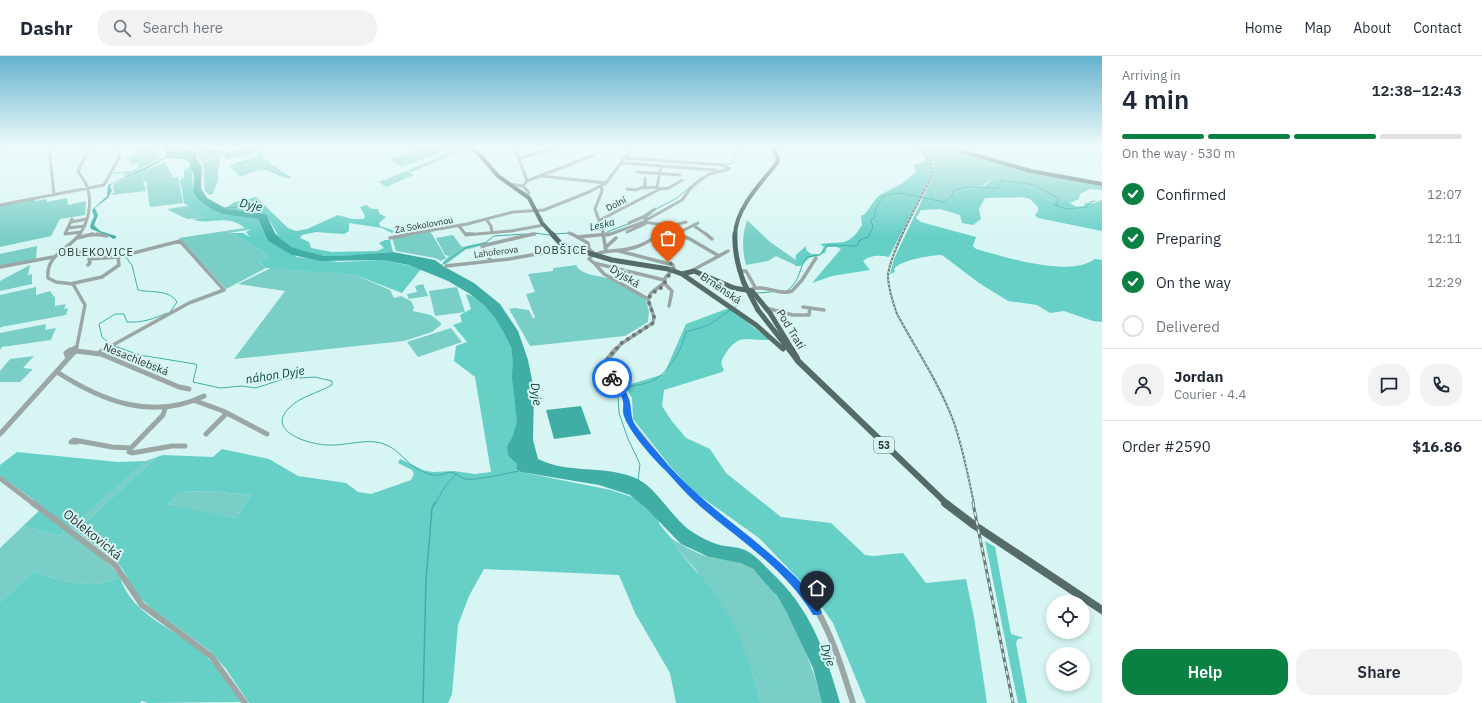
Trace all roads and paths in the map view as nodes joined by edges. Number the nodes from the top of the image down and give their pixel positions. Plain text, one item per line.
1 (53, 177) edge
2 (82, 177) edge
3 (109, 177) edge
4 (500, 177) edge
5 (526, 177) edge
6 (536, 177) edge
7 (550, 177) edge
8 (611, 177) edge
9 (660, 177) edge
10 (705, 177) edge
11 (765, 177) edge
12 (1065, 177) edge
13 (645, 178) dead end
14 (682, 180) dead end
15 (527, 181) junction
16 (606, 183) junction
17 (509, 184) junction
18 (1102, 184) edge
19 (523, 186) junction
20 (602, 186) junction
21 (646, 187) junction
22 (88, 188) junction
23 (659, 188) junction
24 (627, 190) dead end
25 (54, 195) junction
26 (527, 196) junction
27 (0, 205) edge
28 (655, 209) dead end
29 (537, 211) junction
30 (645, 218) junction
31 (87, 219) junction
32 (486, 219) junction
33 (600, 220) junction
34 (644, 222) junction
35 (686, 222) dead end
36 (629, 223) dead end
37 (698, 223) dead end
38 (544, 225) junction
39 (693, 225) junction
40 (85, 226) junction
41 (459, 226) junction
42 (68, 228) junction
43 (523, 229) junction
44 (81, 232) junction
45 (627, 232) dead end
46 (492, 233) junction
47 (569, 233) dead end
48 (678, 233) junction
49 (536, 234) dead end
50 (603, 234) junction
51 (107, 236) dead end
52 (505, 237) junction
53 (577, 237) junction
54 (77, 238) junction
55 (390, 238) dead end
56 (616, 238) dead end
57 (712, 239) dead end
58 (571, 248) junction
59 (605, 249) junction
60 (619, 251) junction
61 (728, 251) dead end
62 (594, 254) junction
63 (56, 255) junction
64 (120, 256) junction
65 (719, 256) junction
66 (816, 258) dead end
67 (491, 261) junction
68 (595, 264) junction
69 (446, 266) dead end
70 (0, 267) edge
71 (672, 270) junction
72 (692, 270) junction
73 (739, 271) junction
74 (682, 274) junction
75 (664, 282) junction
76 (70, 284) junction
77 (755, 287) junction
78 (749, 290) junction
79 (648, 300) junction
80 (669, 306) dead end
81 (765, 307) junction
82 (803, 307) dead end
83 (810, 308) junction
84 (824, 310) dead end
85 (773, 339) junction
86 (76, 348) junction
87 (787, 350) junction
88 (100, 353) junction
89 (798, 362) junction
90 (57, 372) junction
91 (189, 389) dead end
92 (204, 396) dead end
93 (196, 401) junction
94 (163, 407) junction
95 (226, 414) junction
96 (0, 434) edge
97 (206, 434) dead end
98 (267, 434) dead end
99 (77, 442) dead end
100 (185, 446) dead end
101 (131, 448) junction
102 (0, 478) edge
103 (1102, 610) edge
104 (244, 703) edge
105 (853, 703) edge

1 - 25 street
2 - 22 street
3 - 22 street
4 - 17 main road, Brněnská / 53
5 - 15 street
6 - 15 street
7 - 16 street
8 - 16 street, Za Sokolovnou
9 - 23 street
10 - 30 street
11 - 73 main road
12 - 18 main road
13 - 21 street
14 - 23 street, Dolní
15 - 19 street
16 - 20 street, Za Sokolovnou
17 - 19 street
17 - 26 main road, Brněnská / 53
19 - 26 street, Brněnská
20 - 29 street, Za Sokolovnou
20 - 33 street
21 - 23 street
21 - 24 street
22 - 25 street
22 - 31 street
23 - 33 street, Dolní
25 - 27 street
26 - 29 main road, Brněnská / 53
28 - 30 street
29 - 32 street, Za Sokolovnou
29 - 38 main road, Brněnská / 53
30 - 34 street
30 - 36 street
31 - 40 street
31 - 42 street
32 - 41 street, Za Sokolovnou
32 - 46 street
33 - 50 street
34 - 35 street
34 - 45 street
34 - 50 street
37 - 39 street
38 - 43 street, Za Sokolovnou
38 - 58 main road, Brněnská / 53
39 - 48 street
39 - 57 street
40 - 42 street
40 - 44 street
41 - 46 street, Za Sokolovnou
41 - 55 street, Za Sokolovnou
42 - 44 street
43 - 46 street, Za Sokolovnou
43 - 52 street
44 - 54 street
47 - 53 street
48 - 60 street
48 - 65 street
49 - 52 street
50 - 53 street
50 - 59 street
51 - 54 street
52 - 67 street
53 - 62 street
54 - 63 street
56 - 59 street
58 - 62 main road, Brněnská / 53
58 - 67 street, Lahoferova
59 - 60 street
59 - 62 street
60 - 71 street
61 - 65 street
62 - 68 street
62 - 71 main road, Brněnská / 53
63 - 64 street
63 - 70 street
63 - 76 street
64 - 76 street
64 - 88 street
65 - 72 street
66 - 77 street
67 - 69 street, Lahoferova
68 - 75 street
68 - 79 street, Dyjská
71 - 74 main road, Brněnská / 53
71 - 75 street, Dyjská
72 - 74 main road
72 - 78 main road
73 - 77 street
73 - 87 main road, bridge
74 - 85 main road, Brněnská / 53
75 - 79 street, Dyjská
75 - 80 street
76 - 86 street
77 - 78 street
78 - 81 main road, Pod Tratí
79 - 105 street, Dyjská
81 - 83 street, Pod Tratí
81 - 89 main road, Pod Tratí
82 - 83 street
83 - 84 street
85 - 87 main road
85 - 89 main road, Brněnská / 53
86 - 88 street, Nesachlebská
86 - 90 street
87 - 89 main road
88 - 91 street, Nesachlebská
89 - 103 main road, 53
90 - 94 street
90 - 96 street
92 - 93 street
93 - 94 street
93 - 95 street
94 - 101 street
95 - 97 street
95 - 98 street
99 - 101 street
100 - 101 street
102 - 104 street, Oblekovická

